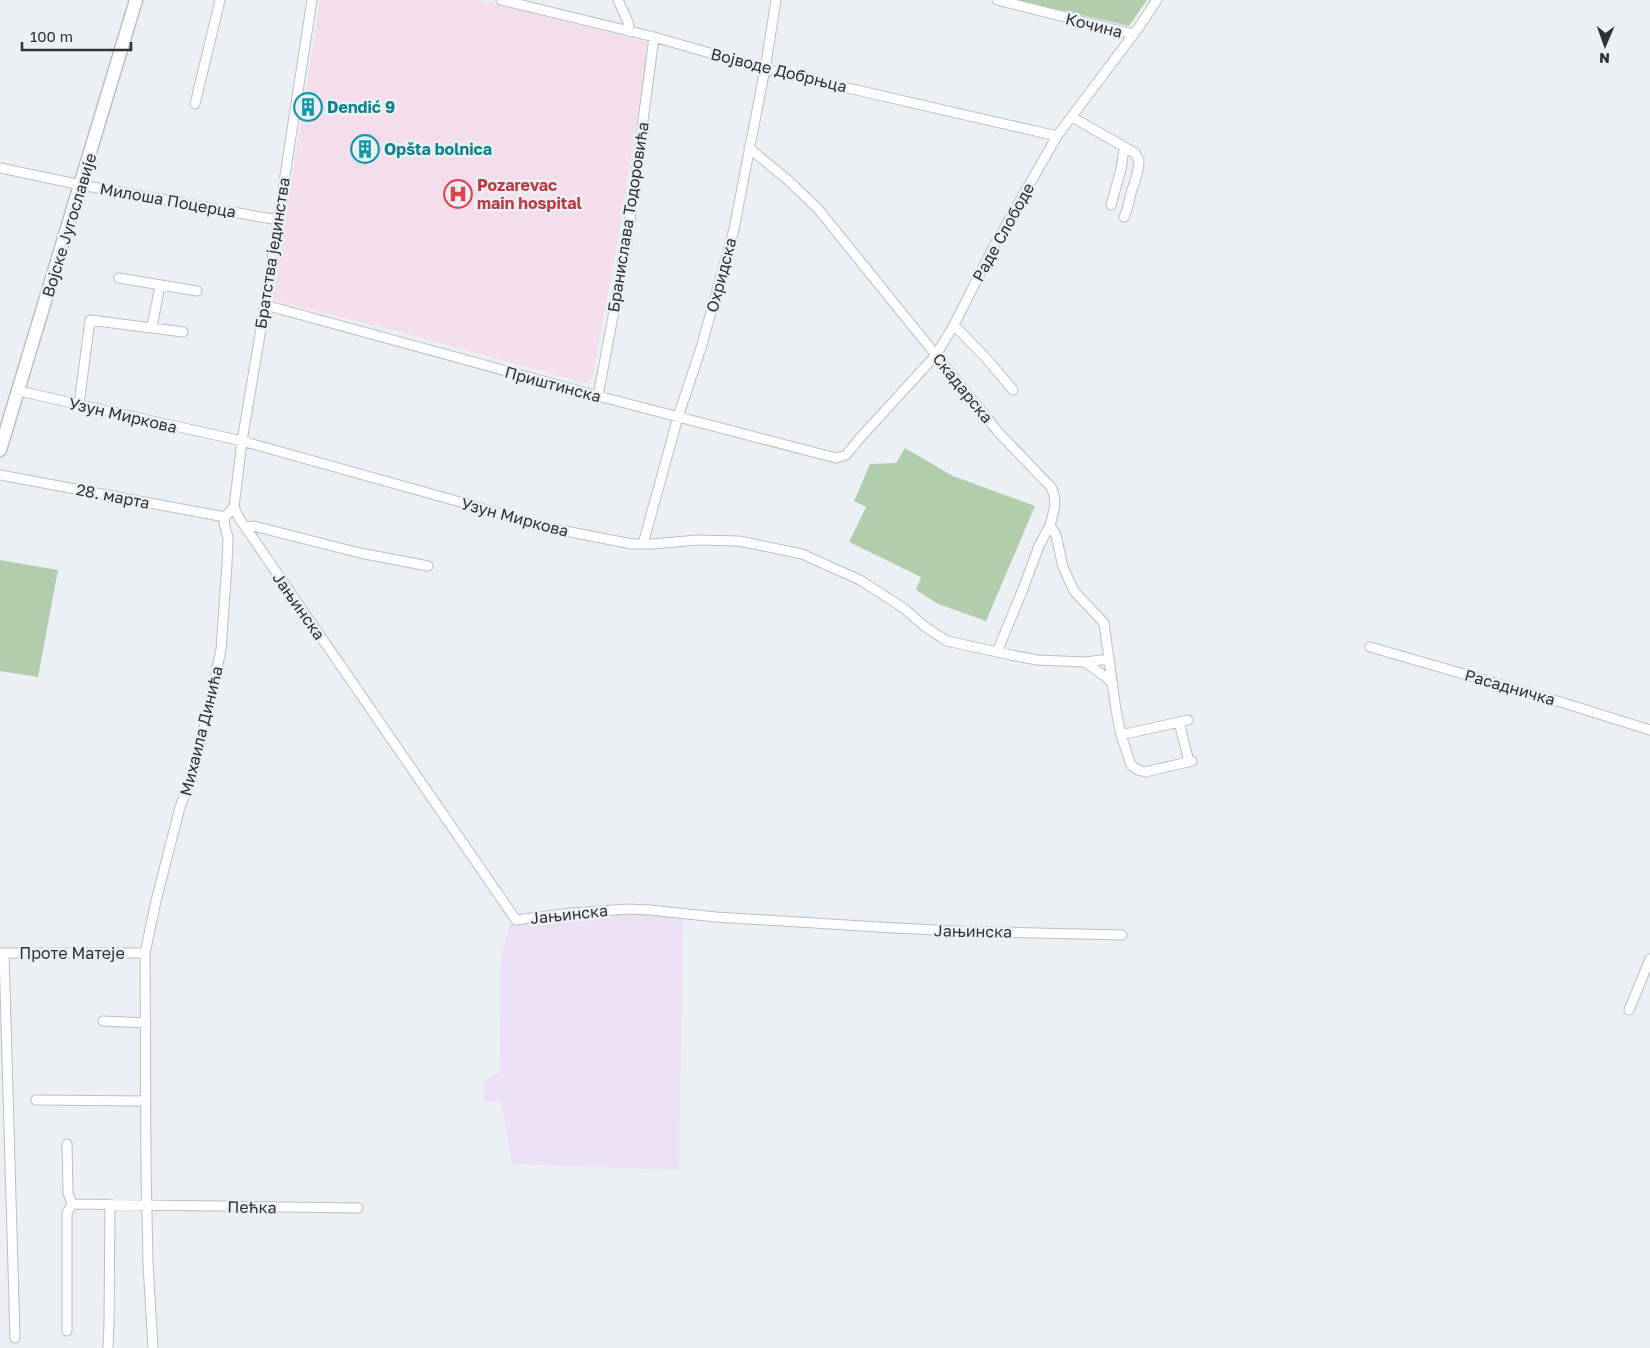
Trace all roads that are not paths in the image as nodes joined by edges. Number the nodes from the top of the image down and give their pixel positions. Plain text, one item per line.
1 (136, 0) edge
2 (220, 0) edge
3 (312, 0) edge
4 (502, 0) edge
5 (618, 0) edge
6 (776, 0) edge
7 (997, 0) edge
8 (1157, 0) edge
9 (630, 32) junction
10 (1133, 34) junction
11 (654, 37) junction
12 (765, 69) junction
13 (195, 104) dead end
14 (1072, 118) junction
15 (1057, 136) junction
16 (749, 148) junction
17 (1124, 148) junction
18 (0, 168) edge
19 (81, 185) junction
20 (1111, 205) dead end
21 (1124, 217) dead end
22 (278, 220) junction
23 (119, 278) dead end
24 (160, 285) junction
25 (197, 291) dead end
26 (265, 305) junction
27 (954, 325) junction
28 (152, 327) junction
29 (183, 332) dead end
30 (936, 355) junction
31 (1013, 390) dead end
32 (19, 392) junction
33 (598, 396) junction
34 (78, 404) junction
35 (678, 417) junction
36 (242, 441) junction
37 (0, 450) edge
38 (842, 457) joint
39 (0, 475) edge
40 (234, 507) junction
41 (225, 517) junction
42 (1050, 524) junction
43 (245, 527) junction
44 (643, 544) junction
45 (428, 566) dead end
46 (1370, 647) dead end
47 (997, 652) junction
48 (1109, 659) junction
49 (1086, 662) junction
50 (1113, 684) junction
51 (1650, 730) edge
52 (1121, 735) junction
53 (1122, 935) dead end
54 (2, 953) edge
55 (144, 954) junction
56 (1650, 959) edge
57 (1628, 1010) dead end
58 (102, 1021) dead end
59 (146, 1023) junction
60 (36, 1100) dead end
61 (145, 1101) junction
62 (67, 1144) dead end
63 (72, 1204) junction
64 (110, 1204) junction
65 (147, 1206) junction
66 (358, 1208) dead end
67 (67, 1331) dead end
68 (15, 1338) dead end
69 (108, 1348) edge
70 (153, 1348) edge

1 - 19 main road, Војске Југославије
2 - 13 street
3 - 22 street, Братства јединства
4 - 9 street, Војводе Добрњца
5 - 9 street
6 - 12 street, Охридска
7 - 10 street, Кочина
8 - 10 street, Раде Слободе
9 - 11 street, Војводе Добрњца
10 - 14 street, Раде Слободе
11 - 12 street, Војводе Добрњца
11 - 33 street, Бранислава Тодоровића
12 - 15 street, Војводе Добрњца
12 - 16 street, Охридска
14 - 15 street, Раде Слободе
14 - 17 street
15 - 27 street, Раде Слободе
16 - 30 street, Скадарска
16 - 35 street, Охридска
17 - 20 street
17 - 21 street
18 - 19 street, Милоша Поцерца
19 - 22 street, Милоша Поцерца
19 - 32 main road, Војске Југославије
22 - 26 street, Братства јединства
23 - 24 street
24 - 25 street
24 - 28 street
26 - 33 street, Приштинска
26 - 36 street, Братства јединства
27 - 30 street, Раде Слободе
27 - 31 street
28 - 29 street
28 - 34 street
30 - 38 street, Раде Слободе
30 - 42 street, Скадарска
32 - 34 street, Узун Миркова
32 - 37 main road, Војске Југославије
33 - 35 street, Приштинска
34 - 36 street, Узун Миркова
35 - 38 street, Приштинска
35 - 44 street, Охридска
36 - 40 street, Братства јединства
36 - 44 street, Узун Миркова
39 - 41 street, 28. марта
40 - 41 street
40 - 43 street, Јањинска
41 - 55 street, Михаила Динића
42 - 47 street
42 - 48 street
43 - 45 street
43 - 53 street, Јањинска
44 - 47 street, Узун Миркова
46 - 51 street, Расадничка
47 - 49 street, Узун Миркова
48 - 49 street, Узун Миркова
48 - 50 street
49 - 50 street
50 - 52 street
52 - 52 street
54 - 55 street, Проте Матеје
54 - 68 street
55 - 59 street
56 - 57 street
58 - 59 street
59 - 61 street
60 - 61 street
61 - 65 street
62 - 63 street
63 - 64 street, Пећка
63 - 67 street
64 - 65 street, Пећка
64 - 69 street
65 - 66 street, Пећка
65 - 70 street

